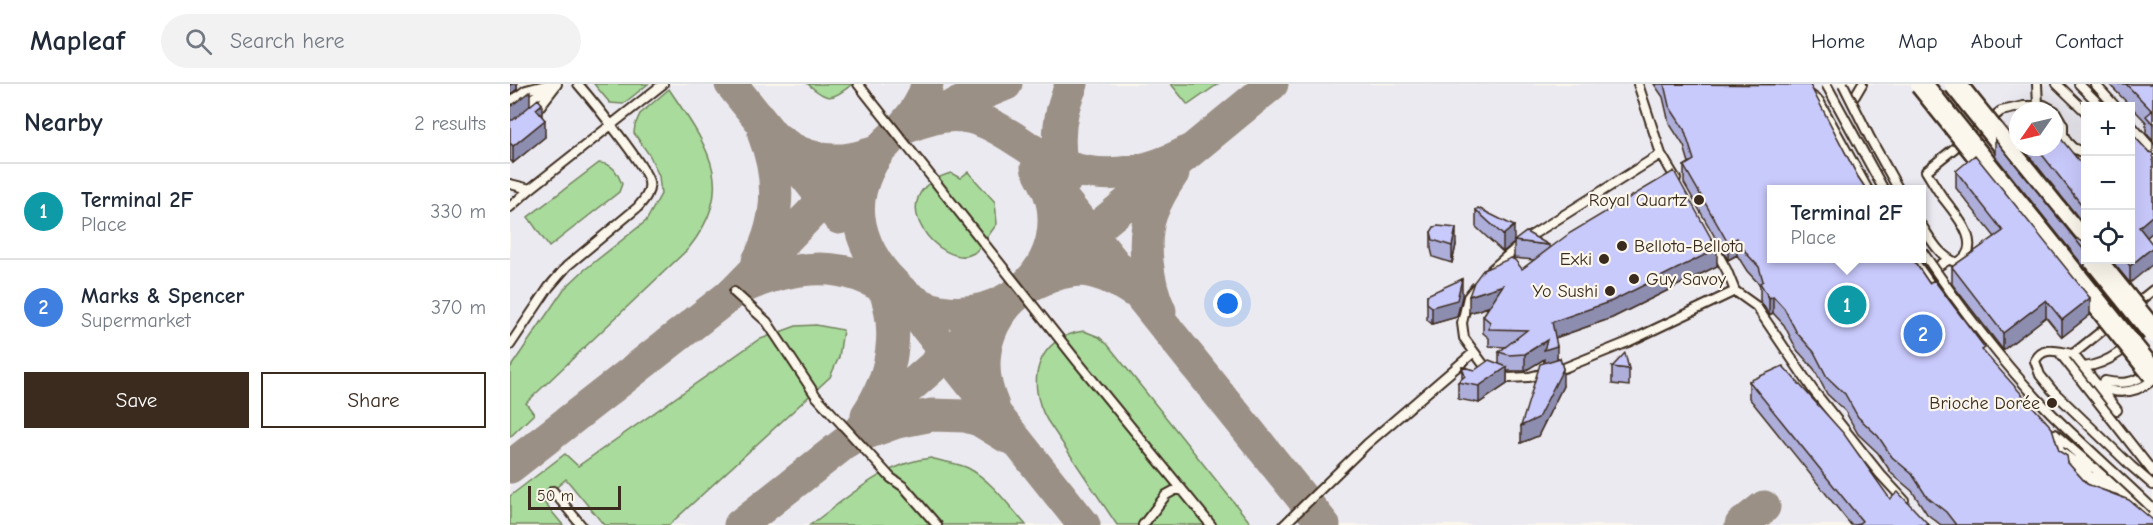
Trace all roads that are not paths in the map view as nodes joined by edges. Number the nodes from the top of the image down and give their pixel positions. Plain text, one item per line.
1 (549, 84) edge
2 (556, 84) edge
3 (578, 84) edge
4 (663, 84) edge
5 (858, 84) edge
6 (1638, 84) edge
7 (1826, 84) edge
8 (1843, 84) edge
9 (1862, 84) edge
10 (1921, 84) edge
11 (1955, 84) edge
12 (2037, 84) edge
13 (2057, 84) edge
14 (2079, 84) edge
15 (2095, 84) edge
16 (1801, 85) edge
17 (1855, 96) dead end
18 (510, 102) edge
19 (2038, 102) edge
20 (2097, 102) edge
21 (2111, 102) edge
22 (2081, 108) edge
23 (2009, 110) edge
24 (532, 113) edge
25 (510, 116) edge
26 (610, 126) junction
27 (2135, 130) edge
28 (2063, 134) edge
29 (2153, 150) edge
30 (2081, 152) edge
31 (1661, 154) junction
32 (510, 184) edge
33 (1866, 185) edge
34 (1882, 185) edge
35 (1897, 185) edge
36 (530, 189) junction
37 (1682, 189) edge
38 (510, 207) edge
39 (1926, 231) edge
40 (1710, 240) edge
41 (2081, 242) edge
42 (1926, 257) edge
43 (1948, 260) junction
44 (1916, 263) edge
45 (2099, 264) edge
46 (1940, 265) dead end
47 (1488, 273) edge
48 (1481, 281) edge
49 (2153, 290) edge
50 (734, 291) dead end
51 (1735, 291) junction
52 (1945, 304) edge
53 (2153, 316) edge
54 (2153, 332) edge
55 (510, 345) edge
56 (2059, 352) junction
57 (1473, 353) junction
58 (2073, 354) junction
59 (2084, 368) junction
60 (2153, 371) edge
61 (2153, 380) edge
62 (2099, 386) junction
63 (2117, 410) dead end
64 (2048, 427) edge
65 (2055, 434) junction
66 (2061, 452) junction
67 (2065, 466) junction
68 (2095, 468) junction
69 (2153, 472) edge
70 (2072, 476) junction
71 (2107, 478) junction
72 (2153, 485) edge
73 (553, 491) dead end
74 (2120, 491) junction
75 (1185, 492) junction
76 (2131, 500) junction
77 (1912, 508) edge
78 (2130, 510) edge
79 (2150, 512) edge
80 (581, 525) edge
81 (937, 525) edge
82 (1143, 525) edge
83 (1211, 525) edge
84 (1284, 525) edge

1 - 18 lane
2 - 24 lane
2 - 25 lane
3 - 26 lane
4 - 26 lane
5 - 75 lane
6 - 31 lane
7 - 34 lane, bridge
8 - 35 lane, bridge
9 - 17 lane
10 - 60 main road, bridge
11 - 41 main road, bridge
12 - 19 lane
13 - 22 lane
14 - 20 lane
15 - 21 lane
16 - 33 lane
23 - 43 lane
26 - 36 lane
26 - 55 lane
27 - 29 lane
28 - 30 lane
31 - 37 lane
31 - 47 lane
32 - 36 lane
36 - 38 lane
39 - 43 lane
40 - 51 lane
42 - 79 lane, bridge
43 - 46 lane
44 - 52 lane, bridge
45 - 54 main road, bridge
48 - 57 lane
49 - 58 lane
50 - 81 lane
51 - 57 lane
51 - 77 lane
53 - 59 lane
56 - 58 lane
56 - 69 lane
56 - 72 lane
57 - 84 lane
58 - 59 lane
59 - 62 lane
60 - 62 lane
61 - 62 lane
62 - 63 lane
64 - 65 lane
65 - 66 lane
65 - 68 lane
66 - 67 lane
66 - 68 lane
67 - 70 lane
67 - 71 lane
68 - 71 lane
70 - 74 lane
70 - 76 lane
71 - 74 lane
73 - 80 lane
74 - 76 lane
75 - 82 lane
75 - 83 lane
76 - 79 lane
78 - 79 lane

